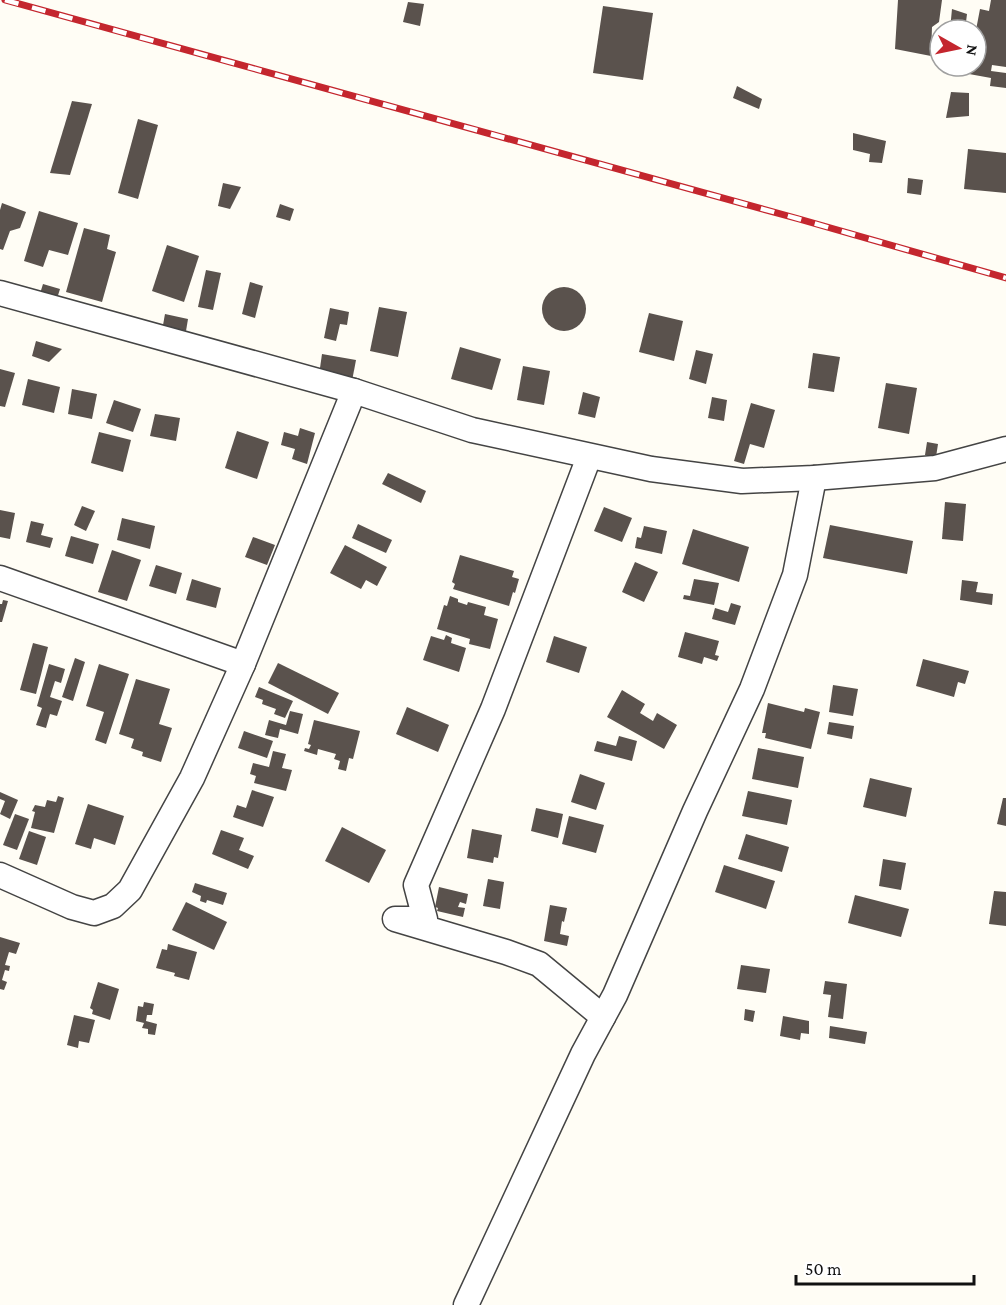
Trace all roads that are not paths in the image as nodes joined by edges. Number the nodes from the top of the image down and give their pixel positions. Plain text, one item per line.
1 (0, 293) edge
2 (354, 391) junction
3 (1006, 449) edge
4 (589, 457) junction
5 (814, 477) junction
6 (0, 578) edge
7 (243, 664) junction
8 (0, 874) edge
9 (603, 1017) junction
10 (466, 1305) edge

1 - 2 street
2 - 4 street
2 - 7 street
3 - 5 street
4 - 5 street
4 - 9 street
5 - 9 street
6 - 7 street
7 - 8 street
9 - 10 street

